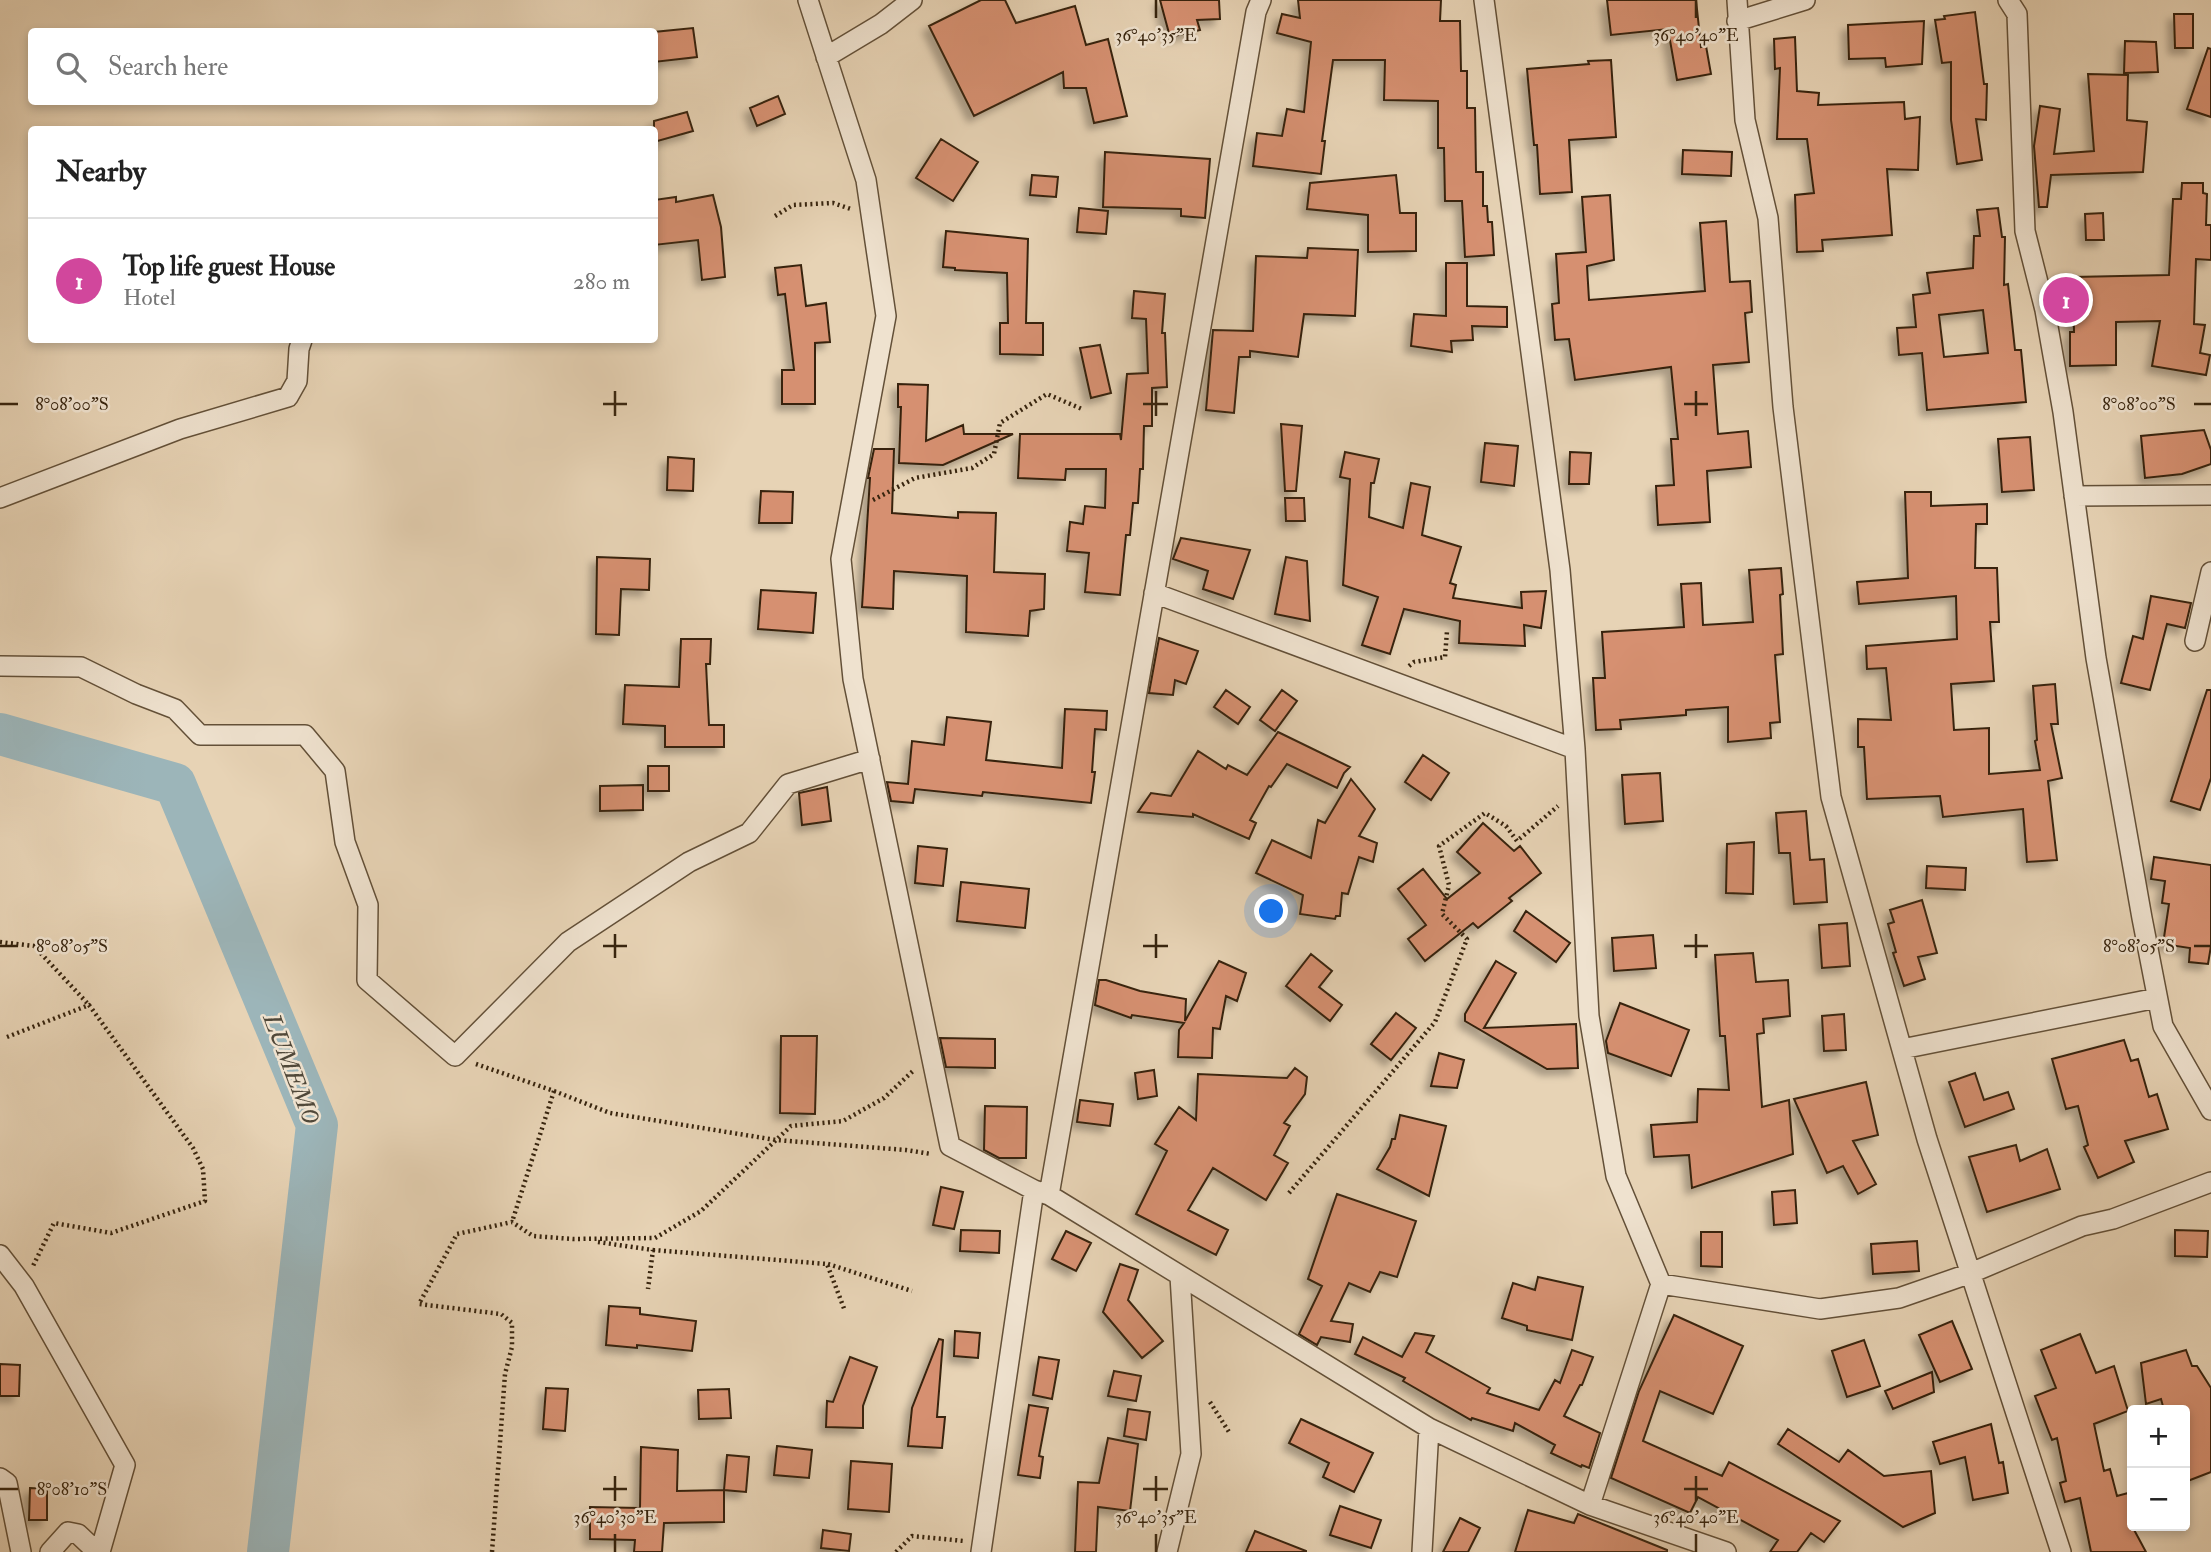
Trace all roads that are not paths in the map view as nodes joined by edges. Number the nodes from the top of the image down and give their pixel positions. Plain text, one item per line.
1 (808, 0) edge
2 (912, 0) edge
3 (1261, 0) edge
4 (1484, 0) edge
5 (1737, 0) edge
6 (1805, 0) edge
7 (2008, 0) edge
8 (1738, 22) junction
9 (826, 57) junction
10 (301, 343) edge
11 (2211, 495) edge
12 (2074, 496) junction
13 (0, 498) edge
14 (2211, 572) edge
15 (1154, 593) junction
16 (2195, 640) dead end
17 (0, 666) edge
18 (1575, 749) junction
19 (870, 759) junction
20 (2157, 998) junction
21 (1902, 1049) junction
22 (2211, 1110) edge
23 (2211, 1182) edge
24 (1041, 1193) junction
25 (0, 1255) edge
26 (1971, 1273) junction
27 (1180, 1276) junction
28 (1661, 1284) junction
29 (1429, 1428) junction
30 (0, 1478) edge
31 (1590, 1505) junction
32 (982, 1547) edge
33 (21, 1552) edge
34 (50, 1552) edge
35 (99, 1552) edge
36 (1167, 1552) edge
37 (1422, 1552) edge
38 (1726, 1552) edge
39 (2061, 1552) edge

1 - 9 street
2 - 9 street
3 - 15 street
4 - 18 street
5 - 8 street
6 - 8 street
7 - 12 street
8 - 21 street
9 - 19 street
10 - 13 street
11 - 12 street
12 - 20 street
14 - 16 street
15 - 18 street
15 - 24 street
17 - 19 street
18 - 28 street
19 - 24 street
20 - 21 street
20 - 22 street
21 - 26 street
23 - 26 street
24 - 27 street
24 - 32 street
25 - 35 street
26 - 28 street
26 - 39 street
27 - 29 street
27 - 36 street
28 - 31 street
29 - 31 street
29 - 37 street
30 - 33 street
31 - 38 street
34 - 35 street

